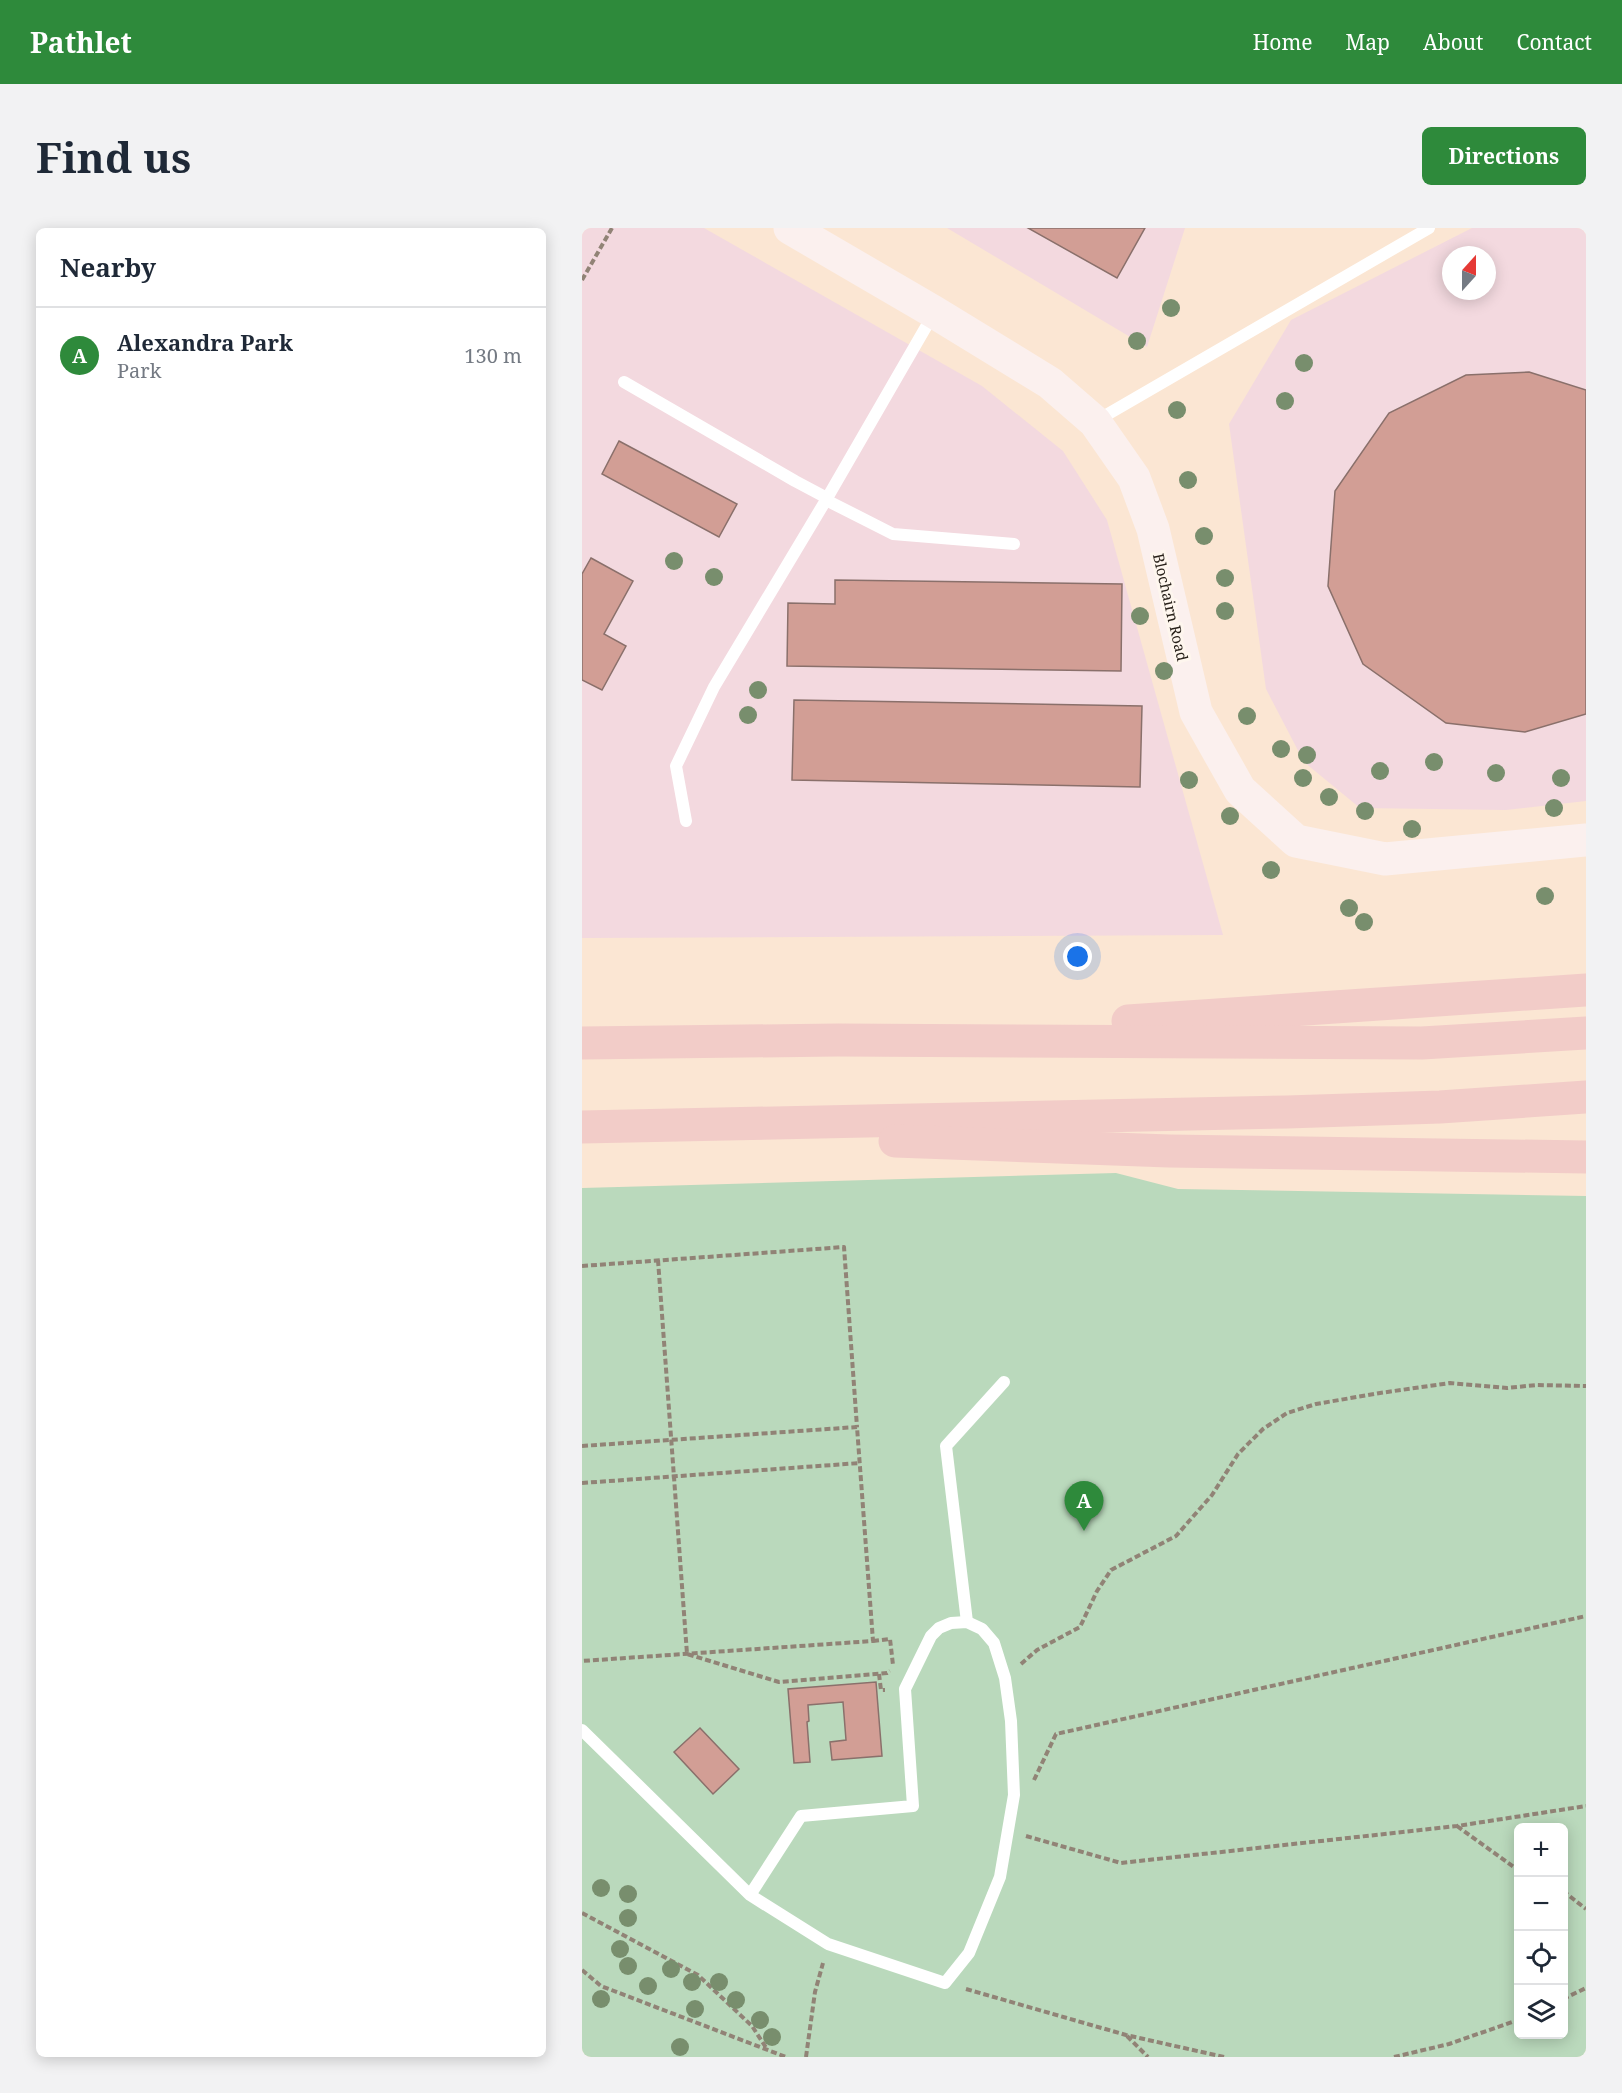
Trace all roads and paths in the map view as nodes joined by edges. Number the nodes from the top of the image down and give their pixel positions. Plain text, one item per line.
1 (612, 228) edge
2 (790, 228) edge
3 (1429, 228) edge
4 (582, 280) edge
5 (934, 312) junction
6 (624, 382) dead end
7 (1095, 422) junction
8 (826, 499) junction
9 (1014, 544) dead end
10 (686, 821) dead end
11 (1586, 840) edge
12 (1586, 990) edge
13 (1586, 1033) edge
14 (838, 1040) junction
15 (582, 1043) edge
16 (1586, 1097) edge
17 (582, 1128) edge
18 (1586, 1157) edge
19 (658, 1260) junction
20 (582, 1266) edge
21 (1004, 1382) dead end
22 (1586, 1386) edge
23 (857, 1427) junction
24 (671, 1440) junction
25 (582, 1446) edge
26 (860, 1463) junction
27 (674, 1477) junction
28 (582, 1483) edge
29 (1586, 1616) edge
30 (967, 1622) junction
31 (873, 1641) junction
32 (687, 1654) junction
33 (582, 1661) edge
34 (1005, 1678) junction
35 (582, 1730) edge
36 (1020, 1796) junction
37 (1586, 1806) edge
38 (1456, 1826) junction
39 (1514, 1867) edge
40 (750, 1895) junction
41 (1568, 1895) edge
42 (1586, 1909) edge
43 (582, 1913) edge
44 (828, 1944) junction
45 (582, 1970) edge
46 (945, 1983) junction
47 (1586, 1988) edge
48 (1568, 1997) edge
49 (1514, 2021) edge
50 (1126, 2035) junction
51 (767, 2049) junction
52 (786, 2057) edge
53 (806, 2057) edge
54 (1148, 2057) edge
55 (1224, 2057) edge
56 (1394, 2057) edge

1 - 4 path
2 - 5 street, Blochairn Road
3 - 7 lane
5 - 7 street, Blochairn Road
5 - 8 lane
6 - 8 lane
7 - 11 street, Blochairn Road
8 - 9 lane
8 - 10 lane
12 - 14 highway
13 - 14 highway
14 - 15 highway
16 - 17 highway
17 - 18 highway
19 - 20 path
19 - 23 path
19 - 24 path
21 - 30 lane
22 - 34 path
23 - 24 path
23 - 26 path
24 - 25 path
24 - 27 path
26 - 27 path
26 - 31 path
27 - 28 path
27 - 32 path
29 - 36 path
30 - 34 lane
30 - 40 lane
31 - 32 path
31 - 32 path
32 - 33 path
34 - 36 lane
35 - 40 lane
36 - 38 path
36 - 46 lane
37 - 38 path
38 - 39 path
40 - 44 lane
41 - 42 path
43 - 51 path
44 - 46 lane
44 - 53 path
45 - 51 path
46 - 50 path
47 - 48 path
49 - 56 path
50 - 54 path
50 - 55 path
51 - 52 path

